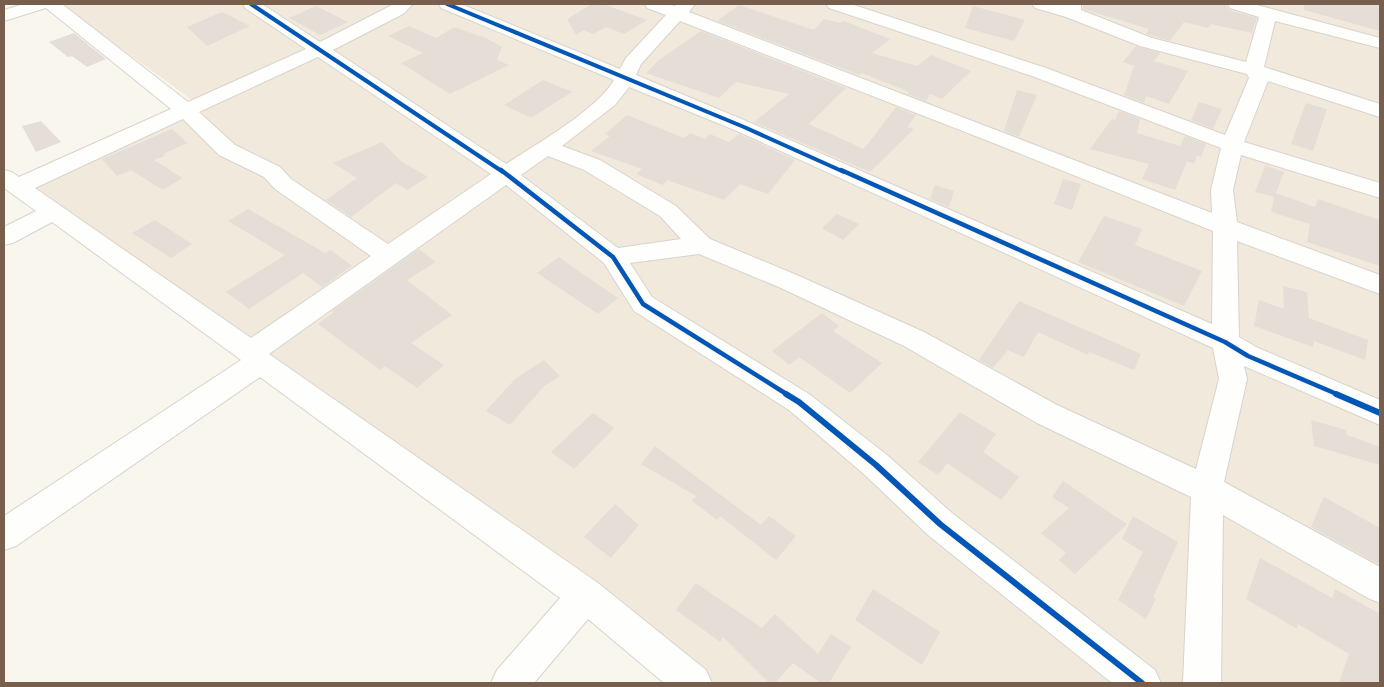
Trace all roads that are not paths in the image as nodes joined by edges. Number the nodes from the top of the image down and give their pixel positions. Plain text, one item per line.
1 (40, 4) edge
2 (52, 4) edge
3 (251, 4) edge
4 (405, 4) edge
5 (447, 4) edge
6 (653, 4) edge
7 (835, 4) edge
8 (1040, 4) edge
9 (1251, 7) edge
10 (682, 8) edge
11 (1072, 8) edge
12 (4, 16) edge
13 (1380, 43) edge
14 (319, 50) junction
15 (1254, 70) junction
16 (625, 77) junction
17 (185, 110) junction
18 (1380, 111) edge
19 (1232, 145) junction
20 (546, 147) junction
21 (506, 174) junction
22 (10, 182) edge
23 (1380, 191) edge
24 (53, 212) junction
25 (1225, 227) junction
26 (4, 237) edge
27 (701, 245) junction
28 (389, 257) junction
29 (613, 257) junction
30 (1380, 285) edge
31 (1225, 342) junction
32 (256, 357) junction
33 (1380, 413) edge
34 (1207, 489) junction
35 (4, 535) edge
36 (1380, 586) edge
37 (586, 595) junction
38 (510, 683) edge
39 (693, 683) edge
40 (1142, 683) edge
41 (1202, 683) edge

1 - 12 street
2 - 17 street
3 - 14 street
4 - 14 street
5 - 16 street
6 - 10 street
7 - 19 street
8 - 11 street
9 - 13 street
9 - 15 street
10 - 16 street
10 - 25 street
11 - 15 street
14 - 17 street
14 - 21 street
15 - 18 street
15 - 19 street
16 - 20 street
16 - 31 street
17 - 22 street
17 - 28 street
19 - 23 street
19 - 25 street
20 - 21 street
20 - 27 street
21 - 28 street
21 - 29 street
22 - 24 street
24 - 26 street
24 - 32 street
25 - 30 street
25 - 31 street
27 - 29 street
27 - 34 street
28 - 32 street
29 - 40 street
31 - 33 street
31 - 34 street
32 - 35 street
32 - 37 street
34 - 36 street
34 - 41 street
37 - 38 street
37 - 39 street

